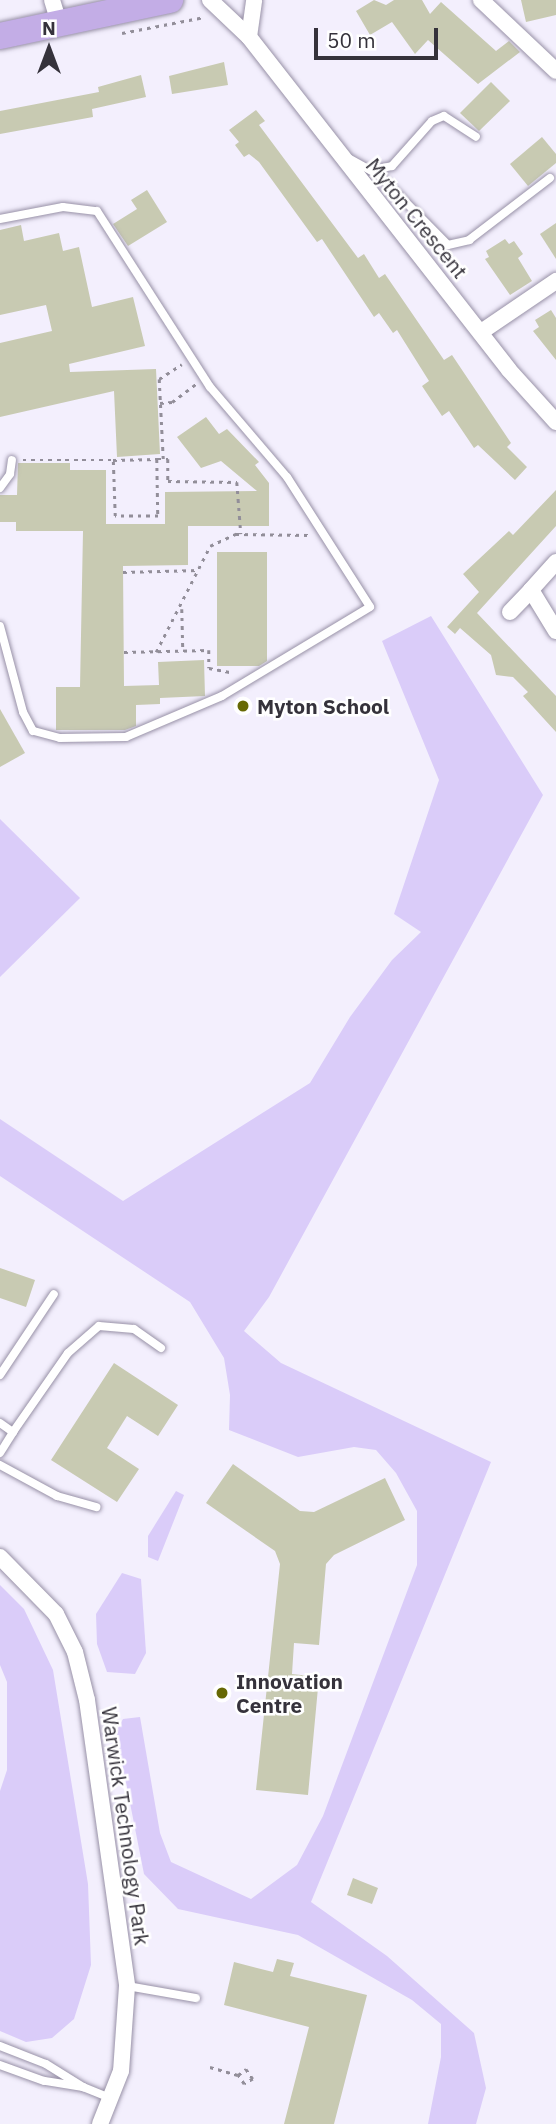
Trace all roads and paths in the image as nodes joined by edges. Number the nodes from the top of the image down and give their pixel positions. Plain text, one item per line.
1 (170, 0) edge
2 (210, 0) edge
3 (254, 0) edge
4 (481, 0) edge
5 (55, 12) edge
6 (0, 36) edge
7 (249, 37) junction
8 (556, 71) edge
9 (476, 137) dead end
10 (339, 154) junction
11 (372, 170) junction
12 (550, 178) dead end
13 (0, 219) edge
14 (556, 281) edge
15 (481, 332) junction
16 (191, 358) junction
17 (204, 378) junction
18 (160, 403) junction
19 (556, 422) edge
20 (157, 459) junction
21 (163, 459) junction
22 (12, 460) joint
23 (113, 460) junction
24 (0, 488) edge
25 (241, 534) junction
26 (324, 535) junction
27 (556, 562) edge
28 (199, 570) junction
29 (123, 572) dead end
30 (531, 590) junction
31 (182, 608) junction
32 (510, 612) dead end
33 (0, 626) edge
34 (556, 631) edge
35 (183, 651) junction
36 (124, 652) dead end
37 (156, 652) junction
38 (262, 673) junction
39 (54, 1294) dead end
40 (161, 1348) dead end
41 (0, 1375) edge
42 (0, 1423) edge
43 (13, 1432) junction
44 (0, 1453) edge
45 (0, 1465) edge
46 (96, 1507) dead end
47 (0, 1557) edge
48 (127, 1986) junction
49 (195, 1998) dead end
50 (0, 2046) edge
51 (0, 2064) edge
52 (210, 2067) dead end
53 (238, 2075) dead end
54 (83, 2087) junction
55 (113, 2099) junction
56 (100, 2124) edge

1 - 5 main road
2 - 7 street, Myton Crescent
3 - 7 street
4 - 8 street
5 - 6 main road
7 - 10 street, Myton Crescent
9 - 11 lane
10 - 11 lane
10 - 15 street, Myton Crescent
11 - 12 lane
13 - 16 lane
14 - 15 street
15 - 19 street, Myton Crescent
16 - 17 lane
16 - 18 path
17 - 18 path
17 - 26 lane
18 - 21 path
20 - 21 path
20 - 23 path
20 - 23 path
21 - 25 path
22 - 23 path
22 - 24 lane
25 - 26 path
25 - 28 path
26 - 38 lane
27 - 30 street
28 - 29 path
28 - 31 path
30 - 32 street
30 - 34 street
31 - 35 path
31 - 37 path
33 - 38 lane
35 - 37 path
35 - 38 path
36 - 37 path
39 - 41 lane
40 - 43 lane
42 - 43 lane
43 - 44 lane
45 - 46 lane
47 - 48 street, Warwick Technology Park
48 - 49 lane
48 - 55 street, Warwick Technology Park
50 - 54 lane
51 - 54 lane
52 - 53 path
54 - 55 lane
55 - 56 street, Warwick Technology Park

